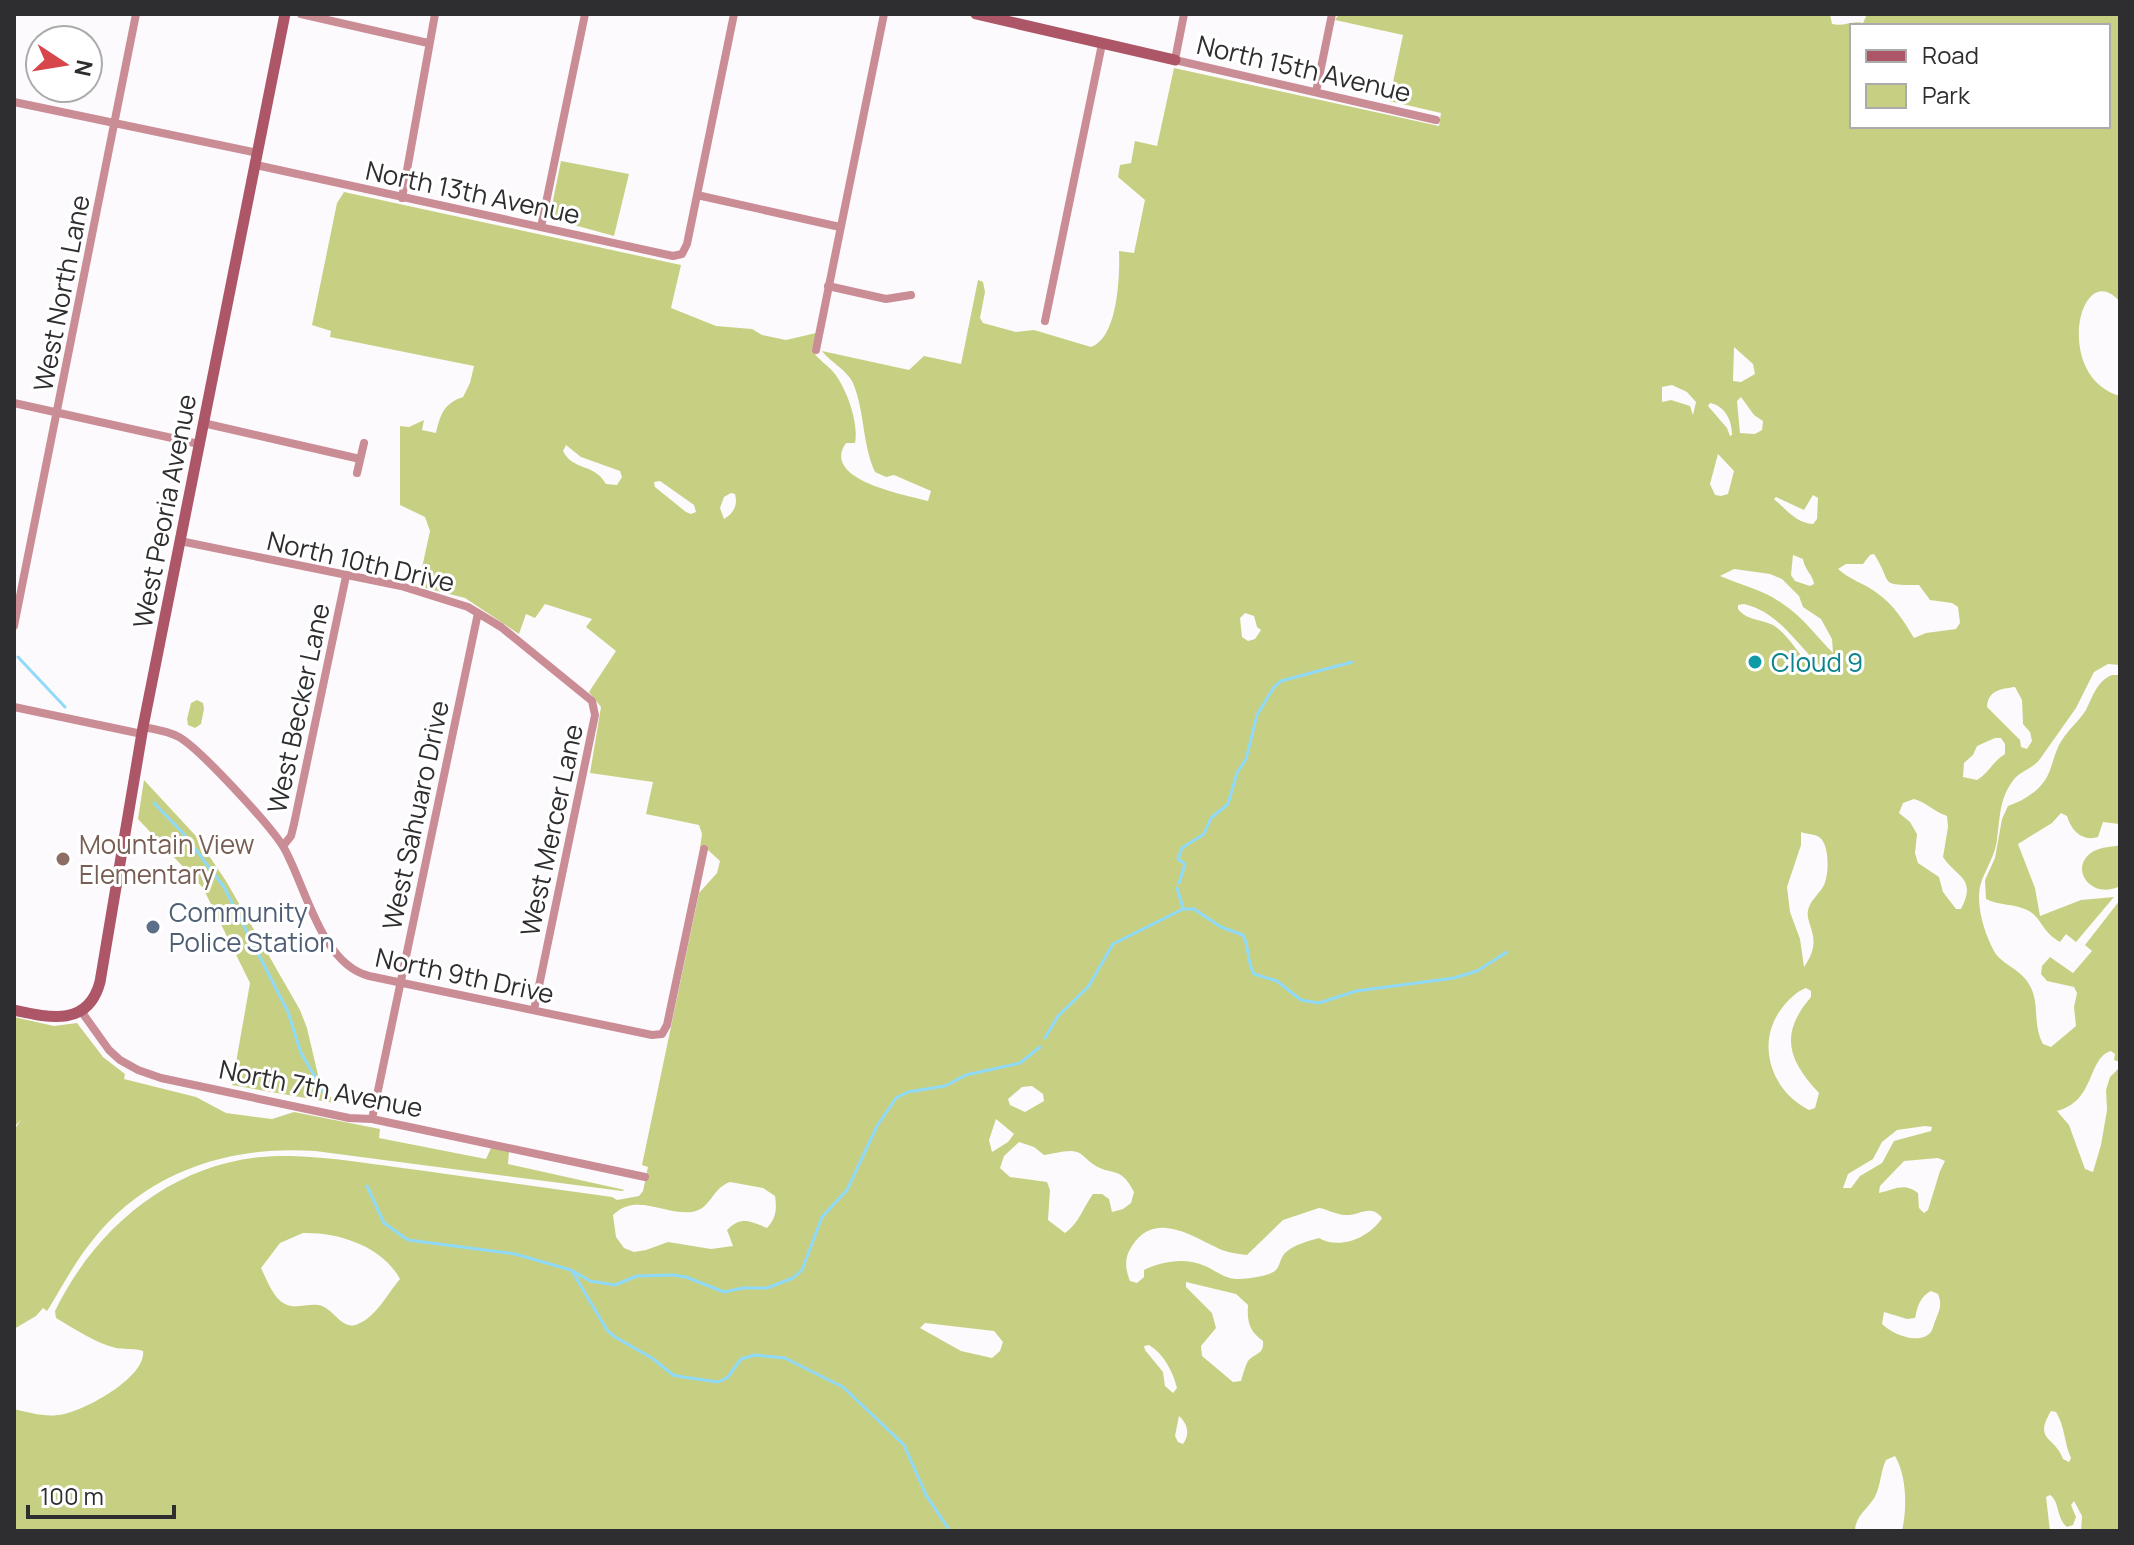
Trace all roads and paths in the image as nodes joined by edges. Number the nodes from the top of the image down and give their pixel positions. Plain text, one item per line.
1 (136, 14) edge
2 (285, 14) edge
3 (301, 14) edge
4 (435, 14) edge
5 (585, 14) edge
6 (734, 14) edge
7 (884, 14) edge
8 (976, 14) edge
9 (1184, 14) edge
10 (1332, 14) edge
11 (428, 43) junction
12 (1102, 44) junction
13 (1175, 60) junction
14 (1316, 92) junction
15 (14, 102) edge
16 (1436, 120) dead end
17 (115, 123) junction
18 (257, 159) junction
19 (697, 195) junction
20 (402, 198) junction
21 (541, 227) junction
22 (840, 227) junction
23 (828, 286) junction
24 (911, 295) dead end
25 (1045, 321) dead end
26 (816, 350) dead end
27 (14, 403) edge
28 (57, 412) junction
29 (203, 423) junction
30 (364, 443) dead end
31 (199, 444) junction
32 (360, 459) junction
33 (357, 473) dead end
34 (180, 541) junction
35 (346, 576) junction
36 (478, 613) junction
37 (14, 626) edge
38 (595, 706) joint
39 (14, 707) edge
40 (142, 731) junction
41 (283, 846) junction
42 (704, 849) dead end
43 (401, 982) junction
44 (14, 1010) edge
45 (534, 1010) junction
46 (81, 1011) junction
47 (372, 1119) junction
48 (645, 1177) dead end

1 - 17 street, West North Lane
2 - 18 main road, West Peoria Avenue
3 - 11 street
4 - 11 street
5 - 21 street
6 - 19 street
7 - 22 street
8 - 12 main road, North 15th Avenue
9 - 13 street
10 - 14 street
11 - 20 street
12 - 13 main road, North 15th Avenue
12 - 25 street
13 - 14 street, North 15th Avenue
14 - 16 street, North 15th Avenue
15 - 17 street, North 13th Avenue
17 - 18 street, North 13th Avenue
17 - 28 street, West North Lane
18 - 20 street, North 13th Avenue
18 - 29 main road, West Peoria Avenue
19 - 21 street, North 13th Avenue
19 - 22 street
20 - 21 street, North 13th Avenue
22 - 23 street
23 - 24 street
23 - 26 street
27 - 28 street
28 - 31 street
28 - 37 street, West North Lane
29 - 31 main road, West Peoria Avenue
29 - 32 street
30 - 32 street
31 - 34 main road, West Peoria Avenue
32 - 33 street
34 - 35 street, North 10th Drive
34 - 40 main road, West Peoria Avenue
35 - 36 street, North 10th Drive
35 - 41 street, West Becker Lane
36 - 38 street, North 10th Drive
36 - 43 street, West Sahuaro Drive
38 - 45 street, West Mercer Lane
39 - 40 street, North 9th Drive
40 - 41 street, North 9th Drive
40 - 46 main road, West Peoria Avenue
41 - 43 street, North 9th Drive
42 - 45 street, North 9th Drive
43 - 45 street, North 9th Drive
43 - 47 street, West Sahuaro Drive
44 - 46 main road
46 - 47 street, North 7th Avenue
47 - 48 street, North 7th Avenue

